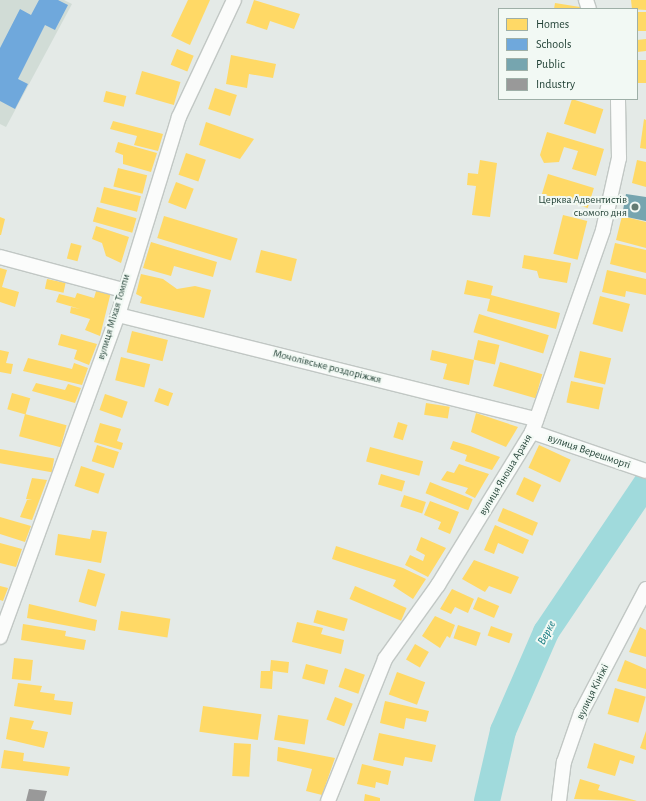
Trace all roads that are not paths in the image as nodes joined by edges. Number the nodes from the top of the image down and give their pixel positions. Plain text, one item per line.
1 (234, 0) edge
2 (618, 100) edge
3 (0, 257) edge
4 (123, 290) junction
5 (118, 315) junction
6 (534, 426) junction
7 (642, 470) edge
8 (646, 589) edge
9 (0, 637) edge
10 (328, 801) edge
11 (559, 801) edge

1 - 4 street, вулиця Міхая Томпи
2 - 6 street, вулиця Яноша Араня
3 - 4 street
4 - 5 street, вулиця Міхая Томпи
5 - 6 street, Мочолівське роздоріжжя
5 - 9 street, вулиця Міхая Томпи
6 - 7 street, вулиця Верешморті
6 - 10 street, вулиця Яноша Араня
8 - 11 street, вулиця Кініжі

